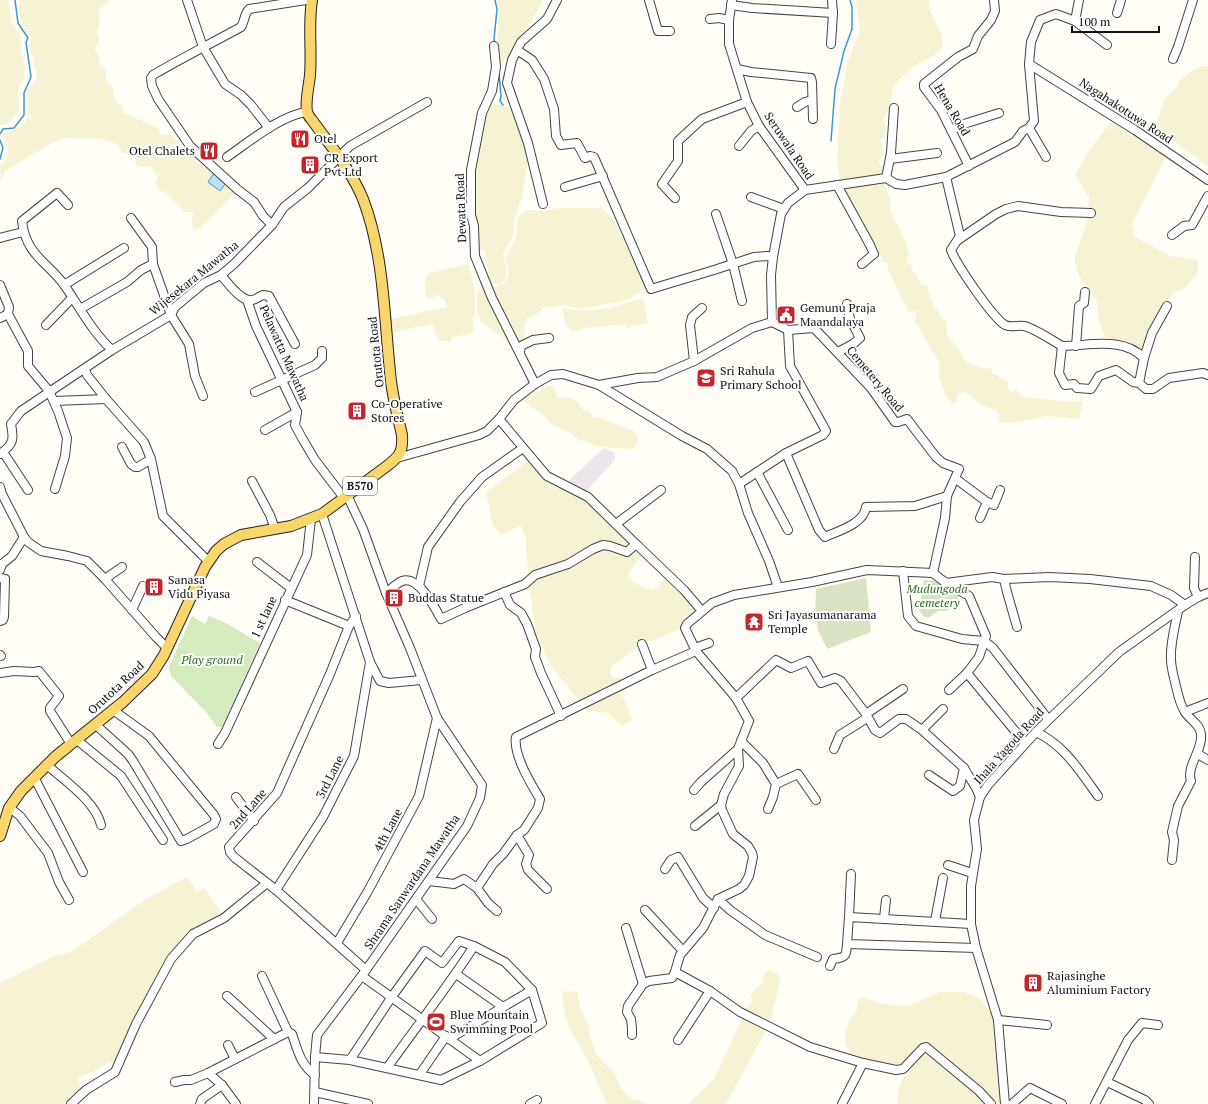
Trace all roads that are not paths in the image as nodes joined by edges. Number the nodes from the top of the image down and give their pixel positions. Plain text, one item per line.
1 (187, 0) edge
2 (557, 0) edge
3 (649, 0) edge
4 (832, 0) edge
5 (994, 0) edge
6 (1079, 0) edge
7 (1121, 0) edge
8 (1193, 0) edge
9 (312, 1) edge
10 (731, 2) edge
11 (833, 13) junction
12 (1117, 13) dead end
13 (710, 19) dead end
14 (729, 20) junction
15 (1075, 22) junction
16 (670, 32) dead end
17 (831, 44) dead end
18 (1106, 45) dead end
19 (494, 46) dead end
20 (203, 47) junction
21 (517, 50) junction
22 (1173, 59) dead end
23 (1030, 64) junction
24 (736, 70) junction
25 (812, 100) junction
26 (427, 102) dead end
27 (747, 102) junction
28 (796, 107) dead end
29 (894, 108) dead end
30 (307, 112) junction
31 (999, 113) dead end
32 (813, 119) dead end
33 (759, 126) junction
34 (269, 128) junction
35 (1029, 128) junction
36 (951, 130) junction
37 (738, 146) dead end
38 (937, 153) dead end
39 (227, 157) dead end
40 (338, 157) junction
41 (1046, 157) dead end
42 (890, 158) junction
43 (969, 166) junction
44 (603, 176) junction
45 (946, 177) junction
46 (886, 178) junction
47 (1208, 180) edge
48 (837, 185) junction
49 (565, 187) dead end
50 (805, 190) junction
51 (1208, 196) edge
52 (751, 197) dead end
53 (676, 198) dead end
54 (543, 204) dead end
55 (68, 205) dead end
56 (784, 209) junction
57 (1091, 213) dead end
58 (716, 214) dead end
59 (131, 218) dead end
60 (272, 225) junction
61 (23, 232) junction
62 (1172, 235) dead end
63 (0, 238) edge
64 (958, 240) junction
65 (124, 248) dead end
66 (773, 258) junction
67 (153, 264) junction
68 (733, 264) junction
69 (862, 264) dead end
70 (220, 274) junction
71 (64, 284) junction
72 (0, 285) edge
73 (1085, 292) dead end
74 (72, 298) junction
75 (247, 300) junction
76 (742, 301) dead end
77 (846, 304) dead end
78 (1167, 306) dead end
79 (702, 308) dead end
80 (80, 309) junction
81 (8, 314) junction
82 (171, 315) junction
83 (0, 318) edge
84 (772, 322) junction
85 (46, 325) dead end
86 (788, 330) junction
87 (549, 338) dead end
88 (295, 344) dead end
89 (1062, 346) junction
90 (1076, 346) junction
91 (112, 350) junction
92 (322, 351) dead end
93 (520, 352) junction
94 (838, 352) junction
95 (1144, 358) junction
96 (694, 361) junction
97 (85, 370) junction
98 (1208, 375) edge
99 (282, 380) junction
100 (1139, 383) junction
101 (535, 384) junction
102 (599, 385) junction
103 (49, 391) junction
104 (255, 392) dead end
105 (203, 396) dead end
106 (106, 399) junction
107 (54, 401) junction
108 (297, 412) junction
109 (499, 419) junction
110 (265, 430) dead end
111 (122, 447) dead end
112 (523, 448) junction
113 (2, 453) edge
114 (786, 453) junction
115 (397, 458) junction
116 (151, 460) junction
117 (757, 472) junction
118 (956, 479) junction
119 (252, 481) dead end
120 (739, 484) junction
121 (55, 489) dead end
122 (28, 490) dead end
123 (661, 490) dead end
124 (1000, 490) dead end
125 (1, 493) edge
126 (947, 496) junction
127 (345, 497) junction
128 (987, 502) junction
129 (322, 514) junction
130 (980, 518) dead end
131 (311, 519) junction
132 (616, 524) junction
133 (275, 529) junction
134 (788, 530) dead end
135 (24, 536) junction
136 (636, 544) junction
137 (1196, 557) dead end
138 (209, 562) junction
139 (257, 562) dead end
140 (122, 567) dead end
141 (0, 570) edge
142 (903, 572) junction
143 (933, 573) junction
144 (0, 578) edge
145 (105, 579) junction
146 (1004, 579) junction
147 (946, 583) junction
148 (143, 586) dead end
149 (418, 586) junction
150 (778, 587) junction
151 (291, 588) junction
152 (504, 592) junction
153 (386, 593) junction
154 (1208, 593) edge
155 (1198, 597) junction
156 (285, 600) junction
157 (1185, 605) junction
158 (132, 610) junction
159 (702, 611) junction
160 (1178, 611) junction
161 (356, 616) junction
162 (0, 621) edge
163 (349, 626) junction
164 (1017, 627) dead end
165 (984, 640) junction
166 (709, 643) dead end
167 (642, 644) dead end
168 (168, 648) junction
169 (696, 650) junction
170 (370, 662) junction
171 (652, 670) junction
172 (0, 673) edge
173 (967, 673) junction
174 (421, 680) junction
175 (903, 689) dead end
176 (949, 690) dead end
177 (736, 698) junction
178 (1208, 704) edge
179 (113, 710) junction
180 (943, 710) dead end
181 (1185, 712) junction
182 (561, 716) junction
183 (866, 716) junction
184 (437, 718) junction
185 (1048, 719) junction
186 (96, 725) junction
187 (922, 730) junction
188 (1036, 732) junction
189 (741, 741) junction
190 (74, 742) junction
191 (1025, 743) junction
192 (218, 744) dead end
193 (738, 749) junction
194 (834, 749) dead end
195 (1198, 754) junction
196 (1208, 760) edge
197 (47, 765) junction
198 (964, 768) junction
199 (929, 775) dead end
200 (34, 777) junction
201 (776, 784) junction
202 (694, 790) dead end
203 (1098, 796) dead end
204 (236, 797) dead end
205 (980, 797) junction
206 (816, 800) dead end
207 (721, 805) junction
208 (9, 807) junction
209 (768, 809) dead end
210 (2, 818) edge
211 (254, 821) junction
212 (101, 825) dead end
213 (695, 826) dead end
214 (517, 835) junction
215 (0, 836) edge
216 (163, 840) dead end
217 (1172, 860) dead end
218 (948, 865) dead end
219 (665, 869) dead end
220 (83, 872) dead end
221 (972, 873) junction
222 (851, 874) dead end
223 (943, 878) dead end
224 (429, 881) junction
225 (267, 883) junction
226 (476, 888) junction
227 (547, 889) dead end
228 (276, 890) junction
229 (416, 899) junction
230 (718, 899) junction
231 (69, 900) dead end
232 (886, 900) dead end
233 (714, 908) junction
234 (644, 910) dead end
235 (497, 911) dead end
236 (849, 917) junction
237 (884, 918) junction
238 (432, 919) dead end
239 (936, 921) junction
240 (971, 924) junction
241 (626, 928) dead end
242 (337, 943) junction
243 (847, 944) junction
244 (474, 946) junction
245 (976, 948) junction
246 (683, 951) junction
247 (818, 957) dead end
248 (830, 966) dead end
249 (675, 972) junction
250 (364, 973) junction
251 (456, 974) junction
252 (262, 976) dead end
253 (643, 984) junction
254 (532, 990) junction
255 (710, 991) junction
256 (227, 996) dead end
257 (391, 998) junction
258 (504, 1007) junction
259 (422, 1018) junction
260 (998, 1020) junction
261 (1047, 1025) dead end
262 (1158, 1025) dead end
263 (288, 1032) junction
264 (632, 1035) dead end
265 (447, 1038) junction
266 (274, 1039) junction
267 (678, 1040) dead end
268 (228, 1045) dead end
269 (315, 1057) junction
270 (235, 1059) junction
271 (350, 1060) junction
272 (480, 1060) junction
273 (863, 1063) junction
274 (387, 1068) junction
275 (208, 1073) junction
276 (420, 1074) junction
277 (315, 1075) junction
278 (175, 1082) dead end
279 (1107, 1082) junction
280 (222, 1085) junction
281 (315, 1092) junction
282 (537, 1100) dead end
283 (357, 1103) edge
284 (71, 1104) edge
285 (200, 1104) edge
286 (236, 1104) edge
287 (314, 1104) edge
288 (368, 1104) edge
289 (530, 1104) edge
290 (842, 1104) edge
291 (991, 1104) edge
292 (1006, 1104) edge
293 (1012, 1104) edge
294 (1062, 1104) edge
295 (1095, 1104) edge
296 (1149, 1104) edge

1 - 20 street
2 - 21 street
3 - 16 street
4 - 11 street
5 - 36 street, Hena Road
6 - 15 street
7 - 12 street
8 - 22 street
9 - 20 street
9 - 30 main road
10 - 11 street
10 - 14 street, Seruwala Road
11 - 17 street
13 - 14 street
14 - 24 street, Seruwala Road
15 - 18 street
15 - 23 street
19 - 93 street, Dewata Road
20 - 34 street
20 - 60 street
21 - 44 street
21 - 54 street
23 - 35 street
23 - 47 street, Nagahakotuwa Road
24 - 25 street
24 - 27 street, Seruwala Road
25 - 28 street
25 - 32 street
26 - 40 street, Wijesekara Mawatha
27 - 33 street, Seruwala Road
27 - 53 street
29 - 42 street
30 - 34 street
30 - 40 main road, Orutota Road
31 - 36 street
33 - 37 street
33 - 50 street, Seruwala Road
34 - 39 street
35 - 41 street
35 - 43 street
36 - 43 street, Hena Road
38 - 42 street
40 - 60 street, Wijesekara Mawatha
40 - 115 main road, Orutota Road
42 - 46 street
43 - 45 street
44 - 49 street
44 - 68 street
45 - 46 street
45 - 64 street
46 - 48 street
48 - 50 street
48 - 69 street
50 - 56 street
51 - 62 street
52 - 56 street
55 - 61 street
56 - 66 street
57 - 64 street
58 - 68 street
59 - 67 street
60 - 70 street, Wijesekara Mawatha
61 - 63 street
61 - 71 street
64 - 89 street
65 - 71 street
66 - 68 street
66 - 84 street
67 - 80 street
67 - 82 street
68 - 76 street
70 - 75 street
70 - 82 street, Wijesekara Mawatha
71 - 74 street
72 - 81 street
73 - 90 street
74 - 80 street
74 - 85 street
75 - 88 street
75 - 99 street, Pelawatta Mawatha
77 - 94 street
78 - 95 street
79 - 96 street
80 - 91 street
81 - 83 street
81 - 103 street
82 - 91 street, Wijesekara Mawatha
82 - 105 street
84 - 86 street
84 - 96 street
86 - 94 street, Cemetery Road
86 - 114 street
87 - 93 street
89 - 90 street
89 - 100 street
90 - 95 street
91 - 97 street, Wijesekara Mawatha
92 - 99 street
93 - 101 street, Dewata Road
94 - 118 street, Cemetery Road
95 - 100 street
96 - 102 street
97 - 103 street, Wijesekara Mawatha
97 - 106 street
98 - 100 street
99 - 104 street
99 - 108 street, Pelawatta Mawatha
101 - 102 street
101 - 109 street
102 - 120 street
103 - 107 street
103 - 113 street, Wijesekara Mawatha
106 - 107 street
106 - 116 street
107 - 121 street
108 - 110 street
108 - 127 street, Pelawatta Mawatha
109 - 112 street
109 - 115 street
111 - 116 street
112 - 132 street
112 - 149 street
113 - 122 street
114 - 117 street
114 - 126 street
115 - 127 main road, Orutota Road / B570
116 - 138 street
117 - 120 street
117 - 134 street
118 - 126 street
118 - 128 street
119 - 133 street
120 - 150 street
123 - 132 street
124 - 128 street
125 - 135 street
126 - 143 street
127 - 129 main road, Orutota Road / B570
127 - 153 street, Shrama Sanwardana Mawatha
128 - 130 street
129 - 131 main road, Orutota Road / B570
129 - 161 street
131 - 133 main road, Orutota Road / B570
131 - 151 street, 1 st lane
132 - 136 street
133 - 138 main road, Orutota Road / B570
135 - 141 street
135 - 145 street
136 - 152 street
136 - 159 street
137 - 155 street
138 - 168 main road, Orutota Road / B570
139 - 151 street
140 - 145 street
142 - 143 street
142 - 150 street
142 - 165 street
143 - 147 street
144 - 162 street
145 - 158 street
146 - 147 street
146 - 157 street
146 - 164 street
147 - 165 street
148 - 158 street
149 - 152 street
149 - 153 street
150 - 159 street
151 - 156 street, 1 st lane
152 - 182 street
153 - 174 street, Shrama Sanwardana Mawatha
154 - 155 street, Ihala Yagoda Road
155 - 157 street, Ihala Yagoda Road
156 - 163 street
156 - 192 street, 1 st lane
157 - 160 street, Ihala Yagoda Road
158 - 168 street
159 - 169 street
160 - 181 street
160 - 185 street, Ihala Yagoda Road
161 - 163 street, 2nd Lane
161 - 170 street
163 - 211 street, 2nd Lane
165 - 173 street
165 - 185 street
166 - 169 street
167 - 171 street
168 - 179 main road, Orutota Road / B570
169 - 171 street
169 - 177 street
170 - 174 street
170 - 228 street, 3rd Lane
171 - 182 street
172 - 190 street
173 - 176 street
173 - 191 street
174 - 184 street, Shrama Sanwardana Mawatha
175 - 183 street
177 - 183 street
177 - 189 street
178 - 181 street
179 - 186 main road, Orutota Road / B570
179 - 186 street
180 - 187 street
181 - 195 street
182 - 214 street
183 - 187 street
183 - 194 street
184 - 224 street, Shrama Sanwardana Mawatha
184 - 242 street, 4th Lane
185 - 188 street, Ihala Yagoda Road
186 - 190 main road, Orutota Road / B570
187 - 198 street
188 - 191 street, Ihala Yagoda Road
188 - 203 street
189 - 193 street
189 - 201 street
190 - 197 main road, Orutota Road / B570
190 - 216 street
191 - 205 street, Ihala Yagoda Road
193 - 202 street
193 - 207 street
195 - 196 street
195 - 217 street
197 - 200 main road, Orutota Road / B570
197 - 212 street
198 - 199 street
198 - 205 street
200 - 208 main road, Orutota Road / B570
200 - 220 street
201 - 206 street
201 - 209 street
204 - 211 street
205 - 221 street, Ihala Yagoda Road
207 - 213 street
207 - 230 street
208 - 210 main road, Orutota Road / B570
208 - 231 street
210 - 215 main road, Orutota Road / B570
211 - 225 street, 2nd Lane
214 - 226 street
214 - 227 street
218 - 221 street
219 - 233 street
221 - 240 street, Ihala Yagoda Road
222 - 236 street
223 - 239 street
224 - 226 street
224 - 229 street, Shrama Sanwardana Mawatha
225 - 228 street, 2nd Lane
225 - 284 street
226 - 235 street
228 - 242 street, 2nd Lane
229 - 238 street
229 - 250 street, Shrama Sanwardana Mawatha
230 - 233 street
230 - 247 street
232 - 237 street
233 - 246 street
234 - 246 street
236 - 237 street
236 - 243 street
237 - 239 street
239 - 240 street
240 - 245 street, Ihala Yagoda Road
241 - 253 street
242 - 250 street, 2nd Lane
243 - 245 street
243 - 248 street
244 - 251 street
244 - 254 street
244 - 257 street
245 - 260 street, Ihala Yagoda Road
246 - 249 street
249 - 253 street
249 - 255 street
250 - 257 street, 2nd Lane
250 - 269 street, Shrama Sanwardana Mawatha
251 - 258 street
251 - 259 street
252 - 263 street
253 - 264 street
254 - 258 street
254 - 272 street
255 - 267 street
255 - 273 street
256 - 266 street
257 - 259 street, 2nd Lane
257 - 271 street
258 - 265 street
259 - 265 street, 2nd Lane
259 - 274 street
260 - 261 street
260 - 292 street, Ihala Yagoda Road
262 - 279 street
263 - 266 street
263 - 277 street
265 - 272 street, 2nd Lane
265 - 276 street
266 - 270 street
268 - 270 street
269 - 271 street
269 - 277 street, Shrama Sanwardana Mawatha
270 - 275 street
271 - 274 street
272 - 276 street
273 - 290 street
273 - 291 street
274 - 276 street
275 - 278 street
275 - 280 street
277 - 281 street, Shrama Sanwardana Mawatha
279 - 295 street
279 - 296 street
280 - 285 street
280 - 286 street
281 - 283 street
281 - 287 street, Shrama Sanwardana Mawatha
282 - 289 street
283 - 288 street
293 - 294 street

